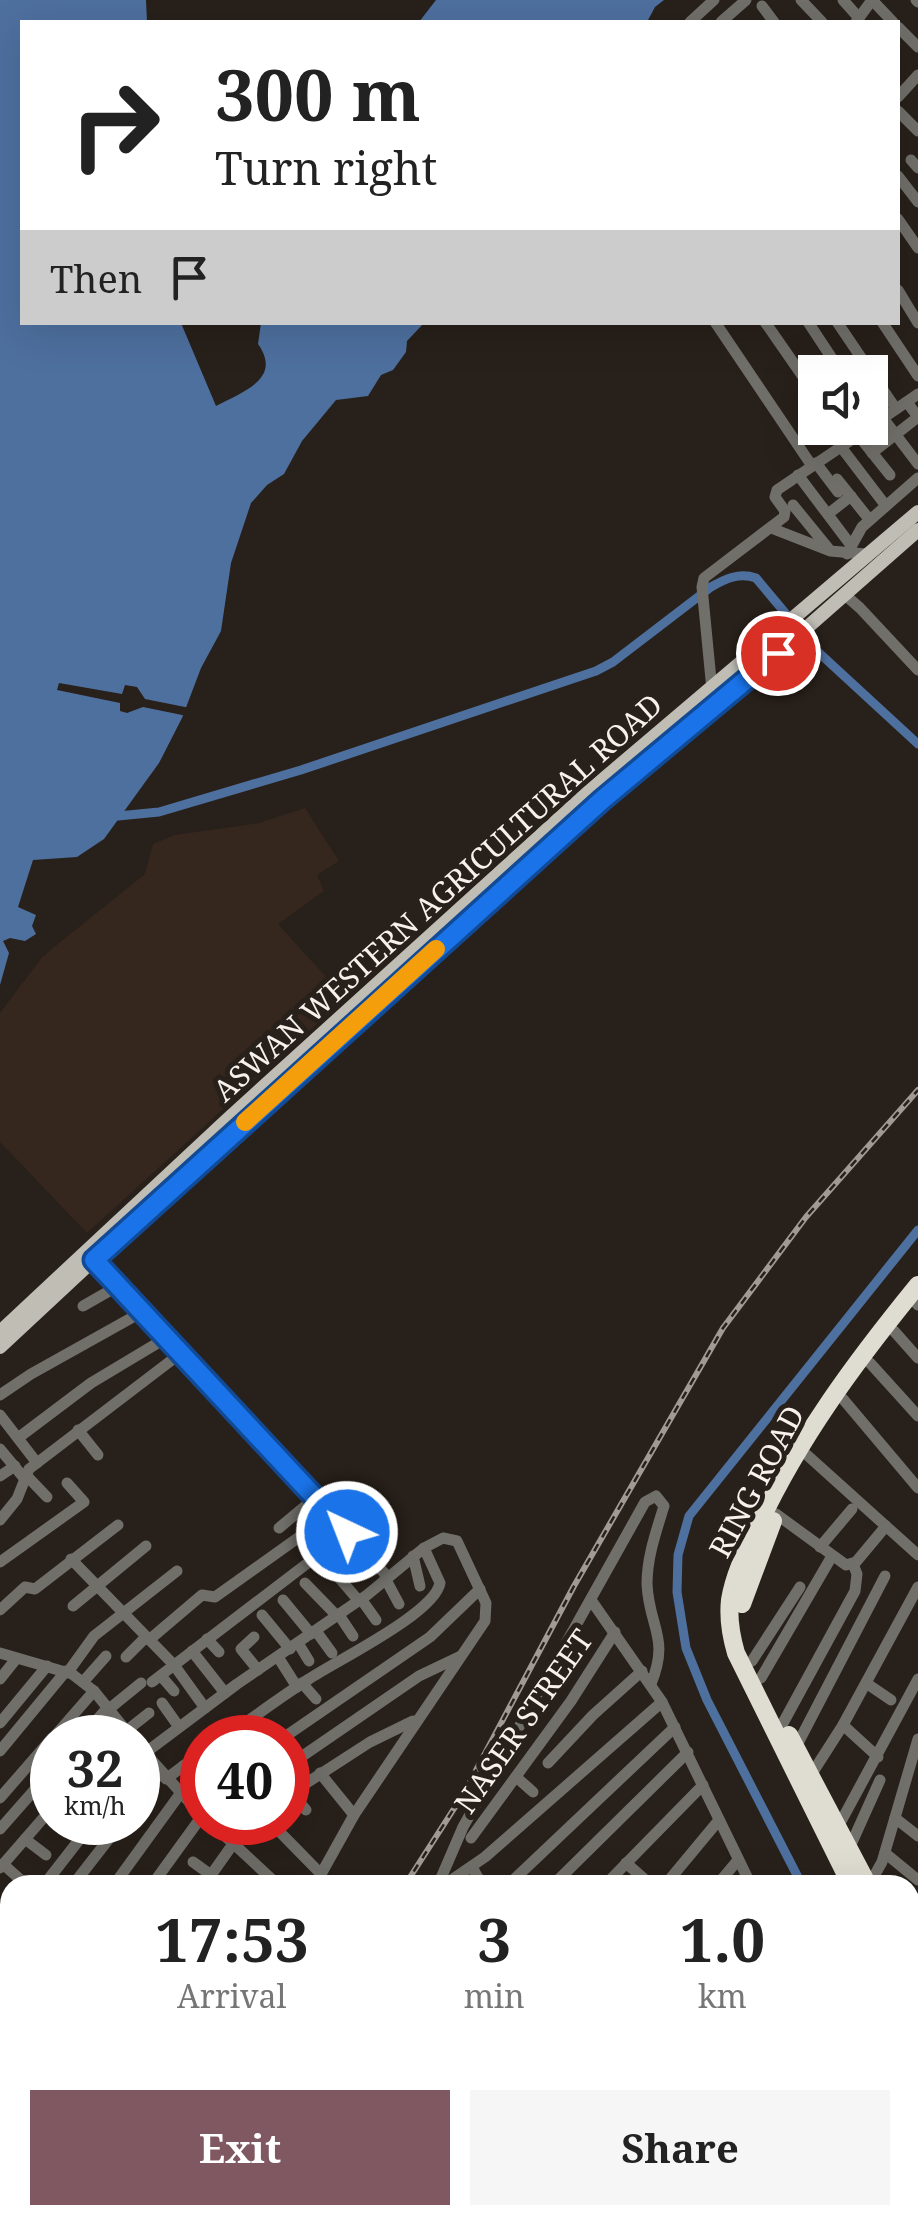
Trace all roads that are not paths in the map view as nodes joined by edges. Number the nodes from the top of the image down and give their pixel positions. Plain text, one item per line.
1 (714, 0) edge
2 (746, 0) edge
3 (801, 0) edge
4 (843, 0) edge
5 (872, 0) edge
6 (762, 6) dead end
7 (692, 20) edge
8 (723, 20) edge
9 (772, 20) edge
10 (820, 20) edge
11 (857, 20) edge
12 (890, 20) edge
13 (918, 75) edge
14 (902, 92) edge
15 (918, 98) edge
16 (900, 179) edge
17 (918, 202) edge
18 (900, 222) edge
19 (918, 248) edge
20 (900, 293) edge
21 (918, 322) edge
22 (717, 325) edge
23 (767, 325) edge
24 (810, 325) edge
25 (839, 325) edge
26 (884, 325) edge
27 (830, 355) edge
28 (798, 370) edge
29 (918, 376) edge
30 (907, 402) edge
31 (888, 433) edge
32 (895, 434) junction
33 (841, 445) edge
34 (860, 445) edge
35 (872, 445) edge
36 (875, 450) junction
37 (915, 455) edge
38 (814, 464) junction
39 (854, 465) junction
40 (892, 473) junction
41 (798, 475) junction
42 (835, 481) junction
43 (913, 483) edge
44 (872, 489) junction
45 (810, 490) junction
46 (848, 498) junction
47 (886, 506) junction
48 (789, 508) junction
49 (918, 512) edge
50 (828, 514) junction
51 (869, 520) junction
52 (772, 528) junction
53 (918, 530) edge
54 (849, 549) junction
55 (830, 551) junction
56 (866, 554) junction
57 (844, 594) junction
58 (804, 620) junction
59 (918, 670) edge
60 (712, 690) junction
61 (597, 794) junction
62 (90, 1256) junction
63 (118, 1286) junction
64 (917, 1298) edge
65 (83, 1306) dead end
66 (142, 1312) junction
67 (894, 1331) junction
68 (0, 1332) edge
69 (166, 1338) junction
70 (0, 1347) edge
71 (180, 1353) junction
72 (918, 1358) edge
73 (870, 1362) junction
74 (0, 1396) edge
75 (843, 1399) junction
76 (0, 1414) edge
77 (918, 1416) edge
78 (78, 1430) junction
79 (18, 1438) junction
80 (0, 1449) edge
81 (98, 1455) dead end
82 (807, 1455) junction
83 (37, 1463) junction
84 (21, 1473) junction
85 (0, 1476) edge
86 (67, 1483) dead end
87 (918, 1488) edge
88 (46, 1497) dead end
89 (315, 1498) junction
90 (852, 1509) dead end
91 (776, 1514) junction
92 (330, 1515) junction
93 (0, 1520) edge
94 (118, 1525) dead end
95 (886, 1526) junction
96 (279, 1528) dead end
97 (347, 1532) junction
98 (146, 1546) dead end
99 (820, 1547) junction
100 (418, 1552) junction
101 (918, 1555) edge
102 (832, 1556) junction
103 (72, 1559) junction
104 (0, 1562) edge
105 (854, 1564) junction
106 (328, 1566) dead end
107 (177, 1570) dead end
108 (885, 1576) dead end
109 (386, 1577) junction
110 (305, 1583) dead end
111 (97, 1586) junction
112 (420, 1586) dead end
113 (918, 1586) edge
114 (800, 1587) dead end
115 (480, 1589) junction
116 (283, 1600) dead end
117 (360, 1600) junction
118 (591, 1600) junction
119 (399, 1604) dead end
120 (73, 1606) dead end
121 (0, 1610) edge
122 (914, 1610) edge
123 (124, 1614) junction
124 (262, 1615) dead end
125 (338, 1615) junction
126 (376, 1620) dead end
127 (314, 1632) junction
128 (614, 1632) junction
129 (352, 1636) dead end
130 (148, 1638) junction
131 (207, 1638) junction
132 (254, 1638) dead end
133 (294, 1646) junction
134 (192, 1651) junction
135 (218, 1652) dead end
136 (0, 1653) edge
137 (332, 1653) dead end
138 (462, 1655) junction
139 (106, 1656) dead end
140 (278, 1657) junction
141 (126, 1658) dead end
142 (16, 1659) junction
143 (309, 1660) dead end
144 (174, 1665) junction
145 (47, 1666) junction
146 (258, 1670) junction
147 (756, 1670) junction
148 (67, 1671) junction
149 (642, 1671) junction
150 (0, 1679) edge
151 (918, 1679) edge
152 (151, 1680) junction
153 (84, 1682) junction
154 (866, 1683) junction
155 (650, 1684) junction
156 (300, 1685) junction
157 (94, 1691) junction
158 (174, 1692) dead end
159 (225, 1693) junction
160 (316, 1699) dead end
161 (891, 1700) dead end
162 (662, 1702) junction
163 (162, 1703) dead end
164 (108, 1708) junction
165 (206, 1708) junction
166 (149, 1713) dead end
167 (73, 1715) edge
168 (102, 1715) edge
169 (114, 1715) edge
170 (147, 1715) edge
171 (262, 1715) edge
172 (310, 1719) edge
173 (415, 1720) junction
174 (0, 1723) edge
175 (783, 1723) junction
176 (843, 1725) junction
177 (675, 1726) junction
178 (179, 1728) junction
179 (918, 1739) edge
180 (160, 1742) edge
181 (796, 1747) junction
182 (0, 1750) edge
183 (310, 1751) edge
184 (688, 1752) junction
185 (916, 1754) edge
186 (878, 1757) junction
187 (548, 1763) dead end
188 (30, 1764) edge
189 (180, 1769) edge
190 (160, 1773) edge
191 (320, 1773) junction
192 (811, 1775) junction
193 (163, 1776) junction
194 (516, 1777) junction
195 (160, 1779) edge
196 (310, 1780) edge
197 (880, 1780) dead end
198 (703, 1785) junction
199 (904, 1788) junction
200 (533, 1792) dead end
201 (180, 1794) joint
202 (30, 1795) edge
203 (0, 1798) edge
204 (918, 1799) edge
205 (818, 1803) junction
206 (354, 1815) junction
207 (894, 1818) junction
208 (719, 1820) junction
209 (838, 1827) junction
210 (0, 1830) edge
211 (30, 1833) edge
212 (467, 1833) junction
213 (918, 1836) edge
214 (24, 1839) junction
215 (75, 1845) edge
216 (104, 1845) edge
217 (181, 1845) edge
218 (228, 1845) edge
219 (234, 1845) edge
220 (289, 1845) edge
221 (849, 1849) junction
222 (884, 1852) junction
223 (46, 1855) dead end
224 (485, 1856) junction
225 (738, 1860) junction
226 (193, 1862) dead end
227 (626, 1863) junction
228 (2, 1866) edge
229 (472, 1867) junction
230 (52, 1875) edge
231 (81, 1875) edge
232 (121, 1875) edge
233 (159, 1875) edge
234 (204, 1875) edge
235 (211, 1875) edge
236 (267, 1875) edge
237 (315, 1875) edge
238 (320, 1875) edge
239 (446, 1875) edge
240 (458, 1875) edge
241 (476, 1875) edge
242 (519, 1875) edge
243 (563, 1875) edge
244 (615, 1875) edge
245 (640, 1875) edge
246 (673, 1875) edge
247 (725, 1875) edge
248 (746, 1875) edge
249 (847, 1875) edge
250 (863, 1875) edge
251 (873, 1875) edge
252 (912, 1875) edge

1 - 7 street
2 - 8 street
3 - 10 street
4 - 11 street
5 - 11 street
5 - 12 street
6 - 9 street
13 - 14 street
14 - 15 street
16 - 17 street
18 - 19 street
20 - 21 street
22 - 38 street
23 - 28 street
24 - 27 street
25 - 30 street
26 - 29 street
30 - 32 street
31 - 32 street
32 - 36 street
32 - 37 street
33 - 38 street
34 - 39 street
35 - 36 street
36 - 40 street
38 - 41 street
38 - 42 street
39 - 42 street
39 - 44 street
40 - 43 street
40 - 44 street
41 - 45 street
41 - 48 street
42 - 46 street
43 - 47 street
44 - 47 street
45 - 48 street
45 - 50 street
46 - 50 street
46 - 51 street
47 - 51 street
48 - 52 street
48 - 55 street
49 - 56 main road, ASWAN WESTERN AGRICULTURAL ROAD
50 - 54 street
51 - 54 street
52 - 55 street
52 - 60 street
53 - 57 main road, ASWAN WESTERN AGRICULTURAL ROAD
54 - 55 street
54 - 56 street
56 - 58 main road, ASWAN WESTERN AGRICULTURAL ROAD
57 - 58 main road, ASWAN WESTERN AGRICULTURAL ROAD
57 - 59 street
58 - 60 main road, ASWAN WESTERN AGRICULTURAL ROAD
58 - 61 main road, ASWAN WESTERN AGRICULTURAL ROAD
60 - 61 main road, ASWAN WESTERN AGRICULTURAL ROAD
61 - 62 main road, ASWAN WESTERN AGRICULTURAL ROAD
62 - 63 street
62 - 68 main road, ASWAN WESTERN AGRICULTURAL ROAD
62 - 70 main road, ASWAN WESTERN AGRICULTURAL ROAD
63 - 65 street
63 - 66 street
64 - 67 highway, RING ROAD
64 - 205 highway, RING ROAD
66 - 69 street
66 - 74 street
67 - 72 street
67 - 73 highway, RING ROAD
69 - 71 street
69 - 79 street
71 - 78 street
71 - 89 street
73 - 75 highway, RING ROAD
73 - 77 street
75 - 82 highway, RING ROAD
75 - 87 street
76 - 79 street
78 - 81 street
78 - 83 street
79 - 83 street
80 - 84 street
82 - 91 highway, RING ROAD
82 - 95 street
83 - 84 street
84 - 85 street
84 - 88 street
84 - 93 street
86 - 104 street
89 - 92 street
89 - 96 street
90 - 99 street
91 - 99 street
91 - 147 highway, RING ROAD
92 - 97 street
92 - 130 street
94 - 103 street
95 - 101 street
95 - 105 street
97 - 109 street
97 - 131 street
98 - 111 street
99 - 102 street
100 - 109 street
100 - 112 street
100 - 115 street
100 - 156 street
102 - 105 street
102 - 147 street
103 - 111 street
103 - 121 street
105 - 175 street
106 - 117 street
107 - 123 street
108 - 181 street
109 - 117 street
109 - 119 street
110 - 125 street
111 - 120 street
111 - 123 street
113 - 122 street
114 - 147 street
115 - 138 street
115 - 172 street
116 - 127 street
117 - 125 street
117 - 126 street
118 - 128 street
118 - 155 street
118 - 212 street
122 - 154 street
123 - 130 street
123 - 148 street
124 - 133 street
125 - 127 street
125 - 129 street
127 - 133 street
127 - 137 street
128 - 149 street
128 - 194 street, NASER STREET
130 - 141 street
130 - 144 street
131 - 134 street
131 - 135 street
132 - 146 street
133 - 140 street
133 - 143 street
134 - 144 street
134 - 159 street
136 - 142 street
138 - 173 street
138 - 183 street
139 - 153 street
140 - 146 street
140 - 156 street
142 - 145 street
142 - 150 street
144 - 152 street
144 - 165 street
145 - 148 street
145 - 174 street
146 - 159 street
147 - 175 highway, RING ROAD
148 - 153 street
148 - 182 street
149 - 155 street
149 - 187 street
151 - 186 street
152 - 158 street
152 - 164 street
153 - 157 street
154 - 161 street
154 - 176 street
155 - 162 street
156 - 160 street
156 - 171 street
157 - 164 street
157 - 167 street
159 - 165 street
162 - 177 street
162 - 224 street
163 - 178 street
164 - 168 street
164 - 169 street
165 - 178 street
166 - 170 street
173 - 191 street
173 - 206 street
175 - 181 highway, RING ROAD
176 - 186 street
176 - 192 street
177 - 184 street
177 - 242 street
178 - 180 street
179 - 185 street
181 - 192 highway, RING ROAD
184 - 198 street
184 - 243 street
185 - 199 street
186 - 209 street
188 - 203 street
189 - 193 street
190 - 193 street
191 - 196 street
191 - 206 street
192 - 205 highway, RING ROAD
193 - 195 street
193 - 201 street
194 - 200 street
194 - 212 street, NASER STREET
197 - 221 street
198 - 208 street
198 - 227 street
199 - 204 street
199 - 207 street
201 - 232 street
202 - 210 street
205 - 209 highway, RING ROAD
205 - 249 highway, RING ROAD
206 - 238 street
207 - 213 street
207 - 222 street
208 - 225 street
208 - 246 street
209 - 221 highway, RING ROAD
211 - 214 street
212 - 224 street
212 - 239 street
214 - 223 street
214 - 228 street
215 - 230 street
216 - 231 street
217 - 233 street
218 - 235 street
219 - 236 street
220 - 237 street
221 - 250 highway, RING ROAD
222 - 251 street
222 - 252 street
224 - 229 street
225 - 247 street
225 - 248 street
226 - 234 street
227 - 244 street
227 - 245 street
229 - 240 street
229 - 241 street

